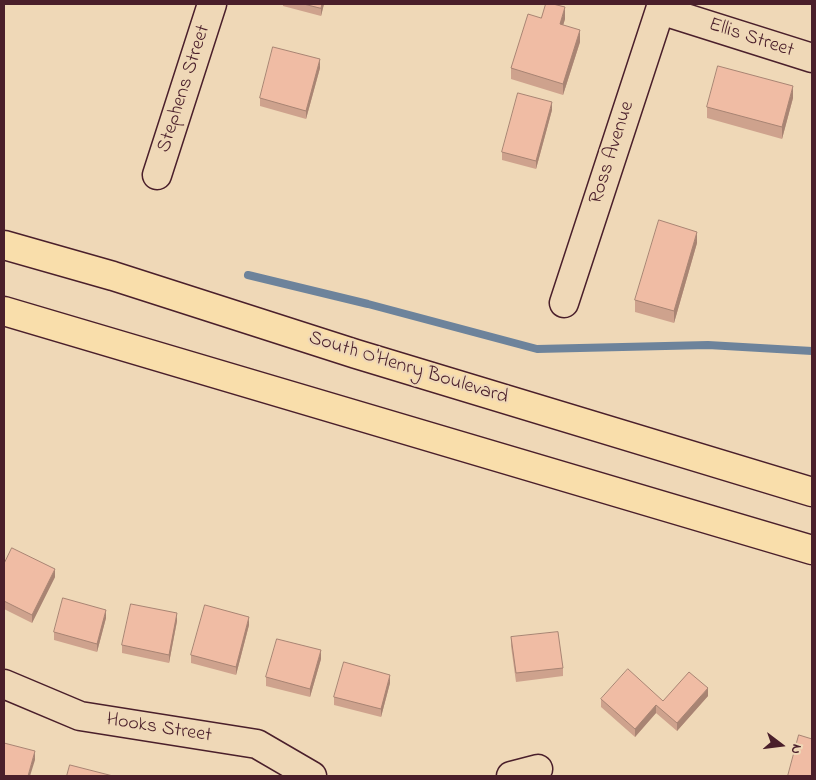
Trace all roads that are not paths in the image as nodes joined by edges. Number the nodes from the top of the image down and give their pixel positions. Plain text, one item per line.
1 (212, 4) edge
2 (661, 7) edge
3 (812, 58) edge
4 (157, 175) dead end
5 (4, 245) edge
6 (564, 303) dead end
7 (4, 312) edge
8 (812, 492) edge
9 (812, 550) edge
10 (4, 684) edge
11 (538, 769) dead end
12 (312, 776) edge
13 (511, 776) edge

1 - 4 street, Stephens Street
2 - 3 street, Ellis Street
2 - 6 street, Ross Avenue
5 - 8 highway, South O'Henry Boulevard
7 - 9 highway
10 - 12 street, Hooks Street
11 - 13 street

